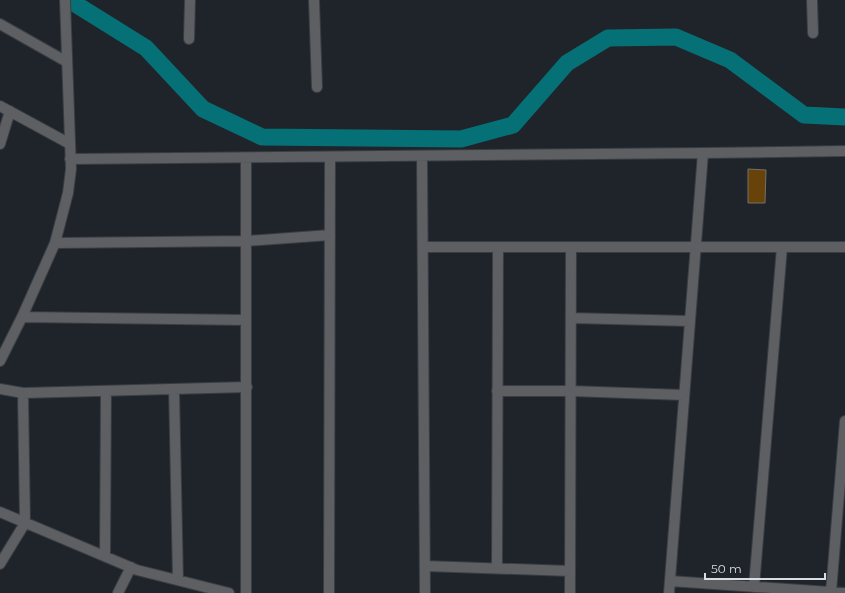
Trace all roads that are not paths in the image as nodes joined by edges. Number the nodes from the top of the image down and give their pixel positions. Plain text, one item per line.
1 (190, 0) edge
2 (314, 0) edge
3 (812, 0) edge
4 (65, 4) edge
5 (0, 24) edge
6 (813, 34) dead end
7 (189, 39) dead end
8 (67, 62) junction
9 (317, 87) dead end
10 (0, 106) edge
11 (10, 111) junction
12 (0, 144) edge
13 (70, 144) junction
14 (845, 151) edge
15 (703, 154) junction
16 (422, 156) junction
17 (330, 157) junction
18 (246, 158) junction
19 (70, 159) junction
20 (330, 235) junction
21 (247, 241) junction
22 (55, 243) junction
23 (423, 247) junction
24 (498, 247) junction
25 (571, 247) junction
26 (782, 247) junction
27 (845, 247) edge
28 (696, 248) junction
29 (22, 317) junction
30 (571, 318) junction
31 (246, 320) junction
32 (690, 321) junction
33 (1, 355) edge
34 (246, 387) junction
35 (0, 388) edge
36 (174, 389) junction
37 (106, 391) junction
38 (497, 391) junction
39 (571, 391) junction
40 (23, 393) junction
41 (684, 395) junction
42 (845, 421) edge
43 (0, 512) edge
44 (25, 523) junction
45 (105, 556) junction
46 (0, 564) edge
47 (425, 566) junction
48 (131, 567) junction
49 (497, 568) junction
50 (570, 571) junction
51 (178, 580) junction
52 (670, 581) junction
53 (754, 587) junction
54 (831, 592) junction
55 (118, 593) edge
56 (229, 593) edge
57 (246, 593) edge
58 (329, 593) edge
59 (425, 593) edge
60 (570, 593) edge
61 (669, 593) edge
62 (845, 593) edge

1 - 7 street
2 - 9 street
3 - 6 street
4 - 8 street
5 - 8 street
8 - 13 street
10 - 11 street
11 - 12 street
11 - 13 street
13 - 19 street
14 - 15 street
15 - 16 street
15 - 28 street
16 - 17 street
16 - 23 street
17 - 18 street
17 - 20 street
18 - 19 street
18 - 21 street
19 - 22 street
20 - 21 street
20 - 58 street
21 - 22 street
21 - 31 street
22 - 29 street
23 - 24 street
23 - 47 street
24 - 25 street
24 - 38 street
25 - 28 street
25 - 30 street
26 - 27 street
26 - 28 street
26 - 53 street
28 - 32 street
29 - 31 street
29 - 33 street
30 - 32 street
30 - 39 street
31 - 34 street
32 - 41 street
34 - 36 street
34 - 57 street
35 - 40 street
36 - 37 street
36 - 51 street
37 - 40 street
37 - 45 street
38 - 39 street
38 - 49 street
39 - 41 street
39 - 50 street
40 - 44 street
41 - 52 street
42 - 54 street
43 - 44 street
44 - 45 street
44 - 46 street
45 - 48 street
47 - 49 street
47 - 59 street
48 - 51 street
48 - 55 street
49 - 50 street
50 - 60 street
51 - 56 street
52 - 53 street
52 - 61 street
53 - 54 street
54 - 62 street

